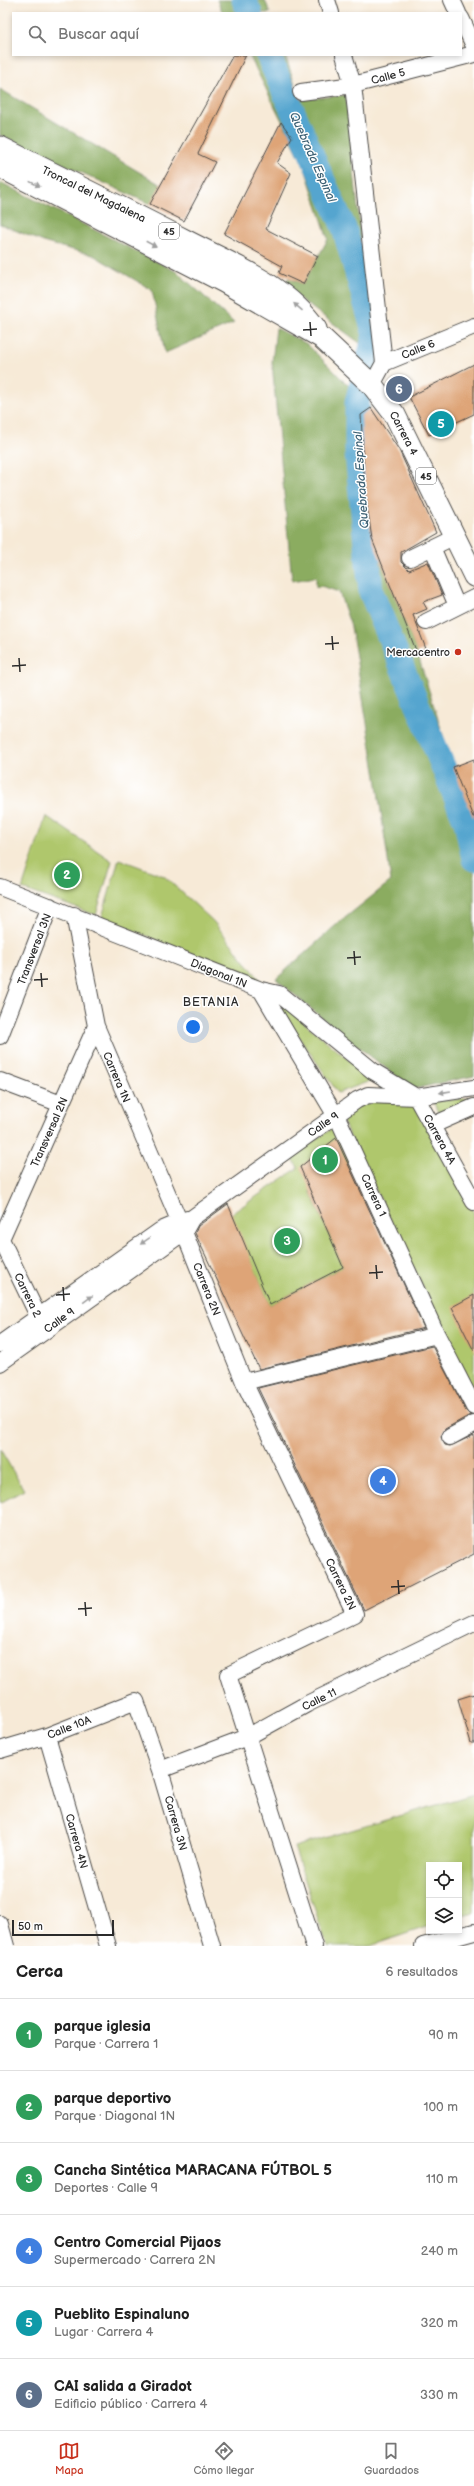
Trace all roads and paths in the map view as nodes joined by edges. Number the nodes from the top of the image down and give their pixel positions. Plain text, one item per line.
1 (327, 0) edge
2 (452, 0) edge
3 (331, 12) edge
4 (458, 12) edge
5 (462, 20) edge
6 (474, 46) edge
7 (474, 54) edge
8 (344, 56) edge
9 (353, 85) junction
10 (301, 92) dead end
11 (2, 158) edge
12 (474, 326) edge
13 (384, 363) junction
14 (370, 383) junction
15 (454, 536) junction
16 (432, 547) junction
17 (410, 558) dead end
18 (474, 576) edge
19 (474, 598) edge
20 (457, 606) junction
21 (426, 622) dead end
22 (0, 887) edge
23 (50, 906) junction
24 (74, 915) junction
25 (261, 990) junction
26 (96, 1026) junction
27 (0, 1036) edge
28 (0, 1081) edge
29 (474, 1088) edge
30 (416, 1097) junction
31 (61, 1104) junction
32 (474, 1107) edge
33 (335, 1115) junction
34 (432, 1124) junction
35 (474, 1202) edge
36 (185, 1224) junction
37 (1, 1239) edge
38 (42, 1323) junction
39 (438, 1335) junction
40 (0, 1344) edge
41 (0, 1363) edge
42 (244, 1382) junction
43 (474, 1407) edge
44 (474, 1424) edge
45 (450, 1437) dead end
46 (474, 1623) edge
47 (136, 1701) joint
48 (47, 1736) junction
49 (247, 1737) junction
50 (0, 1750) edge
51 (160, 1770) junction
52 (0, 1924) edge
53 (474, 1932) edge
54 (6, 1946) edge
55 (108, 1946) edge
56 (212, 1946) edge
57 (314, 1946) edge
58 (423, 1946) edge

1 - 3 street
2 - 4 street
5 - 6 street
7 - 9 street, Calle 5
8 - 9 street
9 - 10 street, Calle 5
9 - 13 street
11 - 14 main road, Troncal del Magdalena / 45
12 - 13 street, Calle 6
13 - 14 street
14 - 15 main road, Carrera 4 / 45
15 - 16 street
15 - 18 main road, Carrera 4 / 45
16 - 17 street
16 - 20 street
19 - 20 street
20 - 21 street
22 - 23 street, Diagonal 1N
23 - 24 street, Diagonal 1N
23 - 27 street, Transversal 3N
24 - 25 street, Diagonal 1N
24 - 26 street, Carrera 1N
25 - 30 street, Diagonal 1N
25 - 33 street, Carrera 1
26 - 31 street, Transversal 2N
26 - 36 street, Carrera 1N
28 - 31 street
29 -> 30 street, Calle 9
30 - 33 street, Calle 9
30 - 34 street, Carrera 4A
31 - 37 street, Transversal 2N
32 - 34 street
33 - 36 street, Calle 9
33 - 39 street, Carrera 1
34 - 35 street, Carrera 4A
36 - 38 street, Calle 9
36 - 42 street, Carrera 2N
37 - 38 street, Carrera 2
38 - 40 street, Calle 9
38 - 41 street, Calle 9
39 - 42 street
39 - 43 street, Carrera 1
42 - 49 street, Carrera 2N
44 - 45 street
46 - 49 street, Calle 11
47 - 48 street, Calle 10A
47 - 51 street, Carrera 3N
48 - 50 street, Calle 10A
48 - 55 street, Carrera 4N
49 - 51 street, Calle 11
49 - 57 street, Carrera 2N
51 - 56 street, Carrera 3N
52 - 54 street
53 - 58 street

